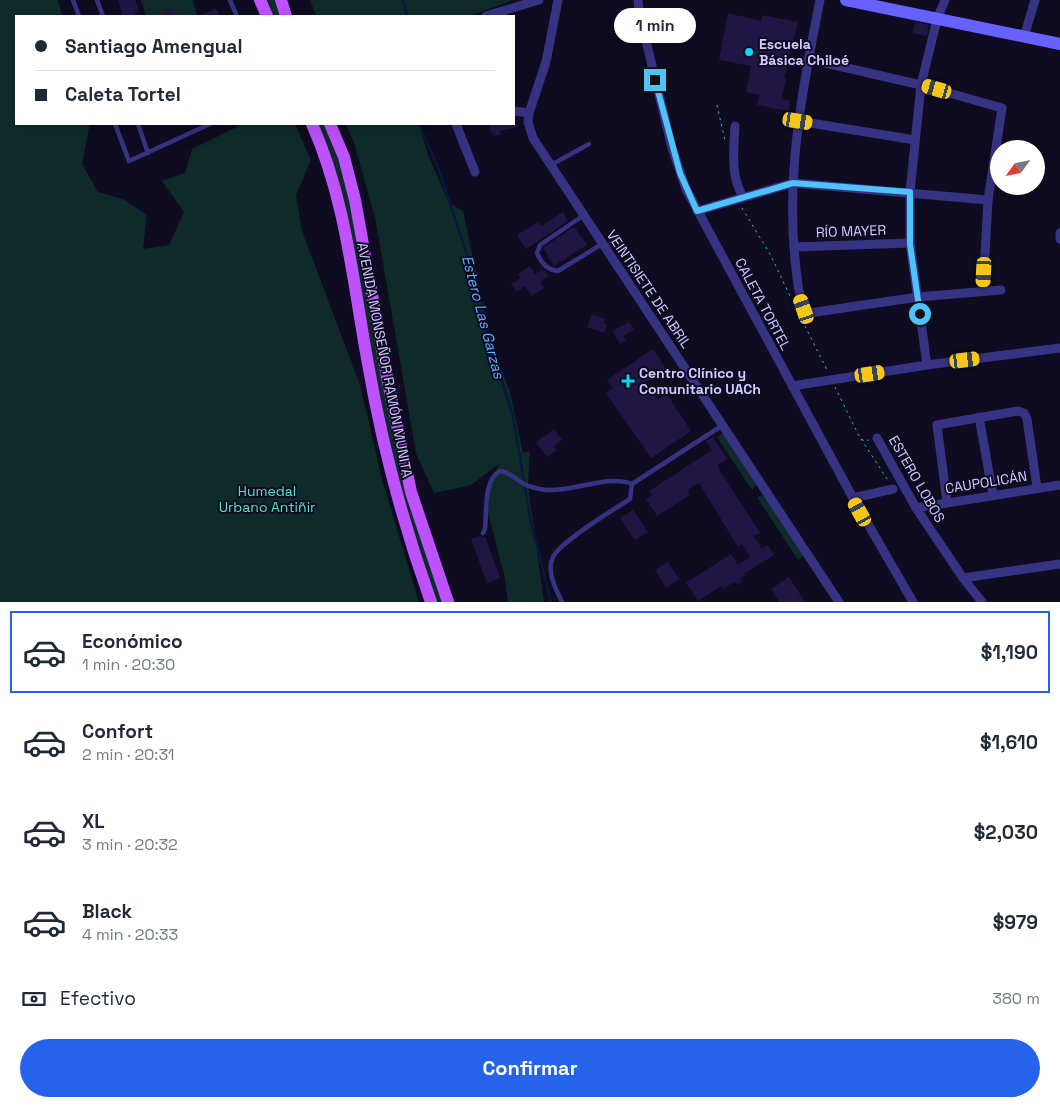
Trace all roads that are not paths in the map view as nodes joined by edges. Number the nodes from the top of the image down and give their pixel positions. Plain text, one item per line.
1 (73, 0) edge
2 (97, 0) edge
3 (230, 0) edge
4 (260, 0) edge
5 (280, 0) edge
6 (539, 0) edge
7 (558, 0) edge
8 (638, 0) edge
9 (820, 0) edge
10 (945, 0) edge
11 (1035, 0) edge
12 (852, 1) edge
13 (79, 15) edge
14 (102, 15) edge
15 (237, 15) edge
16 (267, 15) edge
17 (286, 15) edge
18 (489, 15) edge
19 (937, 19) junction
20 (1024, 37) junction
21 (1060, 44) edge
22 (808, 59) junction
23 (921, 85) junction
24 (515, 111) edge
25 (529, 113) junction
26 (798, 121) junction
27 (115, 125) edge
28 (138, 125) edge
29 (208, 125) edge
30 (312, 125) edge
31 (330, 125) edge
32 (456, 125) edge
33 (735, 126) dead end
34 (915, 140) junction
35 (589, 144) dead end
36 (148, 153) junction
37 (551, 166) junction
38 (475, 172) dead end
39 (793, 183) junction
40 (910, 192) junction
41 (741, 198) junction
42 (988, 200) junction
43 (697, 211) junction
44 (584, 215) junction
45 (1060, 233) edge
46 (1060, 239) edge
47 (603, 243) junction
48 (910, 244) junction
49 (794, 247) junction
50 (1001, 290) dead end
51 (983, 291) junction
52 (918, 297) junction
53 (1060, 348) edge
54 (927, 365) junction
55 (792, 386) junction
56 (979, 417) junction
57 (723, 425) junction
58 (877, 438) road end
59 (632, 484) junction
60 (1060, 485) edge
61 (1037, 488) junction
62 (893, 489) dead end
63 (993, 495) junction
64 (853, 498) junction
65 (948, 502) junction
66 (916, 508) junction
67 (483, 533) dead end
68 (1060, 564) edge
69 (963, 578) junction
70 (431, 602) edge
71 (448, 602) edge
72 (562, 602) edge
73 (839, 602) edge
74 (913, 602) edge
75 (982, 602) edge

1 - 13 lane
2 - 14 lane
3 - 15 lane
4 - 16 main road
5 - 17 main road
6 - 18 street
7 - 25 street
8 - 43 street, CALETA TORTEL
9 - 22 street
10 - 19 street
11 - 20 street
12 - 19 street
19 - 20 street
19 - 23 street
20 - 21 street
22 - 23 street
22 - 26 street
23 - 34 street
23 - 42 street
24 - 25 street
25 - 37 street, VEINTISIETE DE ABRIL
26 - 34 street
26 - 39 street
27 - 36 lane
28 - 36 lane
29 - 36 lane
30 - 70 main road, AVENIDA MONSEÑOR RAMÓN MUNITA
31 - 71 main road, AVENIDA MONSEÑOR RAMÓN MUNITA
32 - 38 street
33 - 41 street
34 - 40 street
35 - 37 lane
37 - 44 street, VEINTISIETE DE ABRIL
39 - 40 street
39 - 41 street
39 - 49 street
40 - 42 street
40 - 48 street
41 - 43 street
42 - 51 street
43 - 55 street, CALETA TORTEL
44 - 47 street, VEINTISIETE DE ABRIL
44 - 47 lane
45 - 46 street
47 - 57 street, VEINTISIETE DE ABRIL
48 - 49 street, RÍO MAYER
48 - 52 street
49 - 52 street
50 - 51 street
51 - 52 street
52 - 54 street
53 - 54 street
54 - 55 street
55 - 64 street, CALETA TORTEL
56 - 61 street
56 - 63 street
56 - 65 street
57 - 59 lane
57 - 73 street, VEINTISIETE DE ABRIL
58 - 66 street, ESTERO LOBOS
59 - 67 lane
59 - 72 lane
60 - 61 street, CAUPOLICÁN
61 - 63 street, CAUPOLICÁN
62 - 64 street
63 - 65 street, CAUPOLICÁN
64 - 74 street, CALETA TORTEL
65 - 66 street, CAUPOLICÁN
66 - 69 street, ESTERO LOBOS
68 - 69 street
69 - 75 street, ESTERO LOBOS

